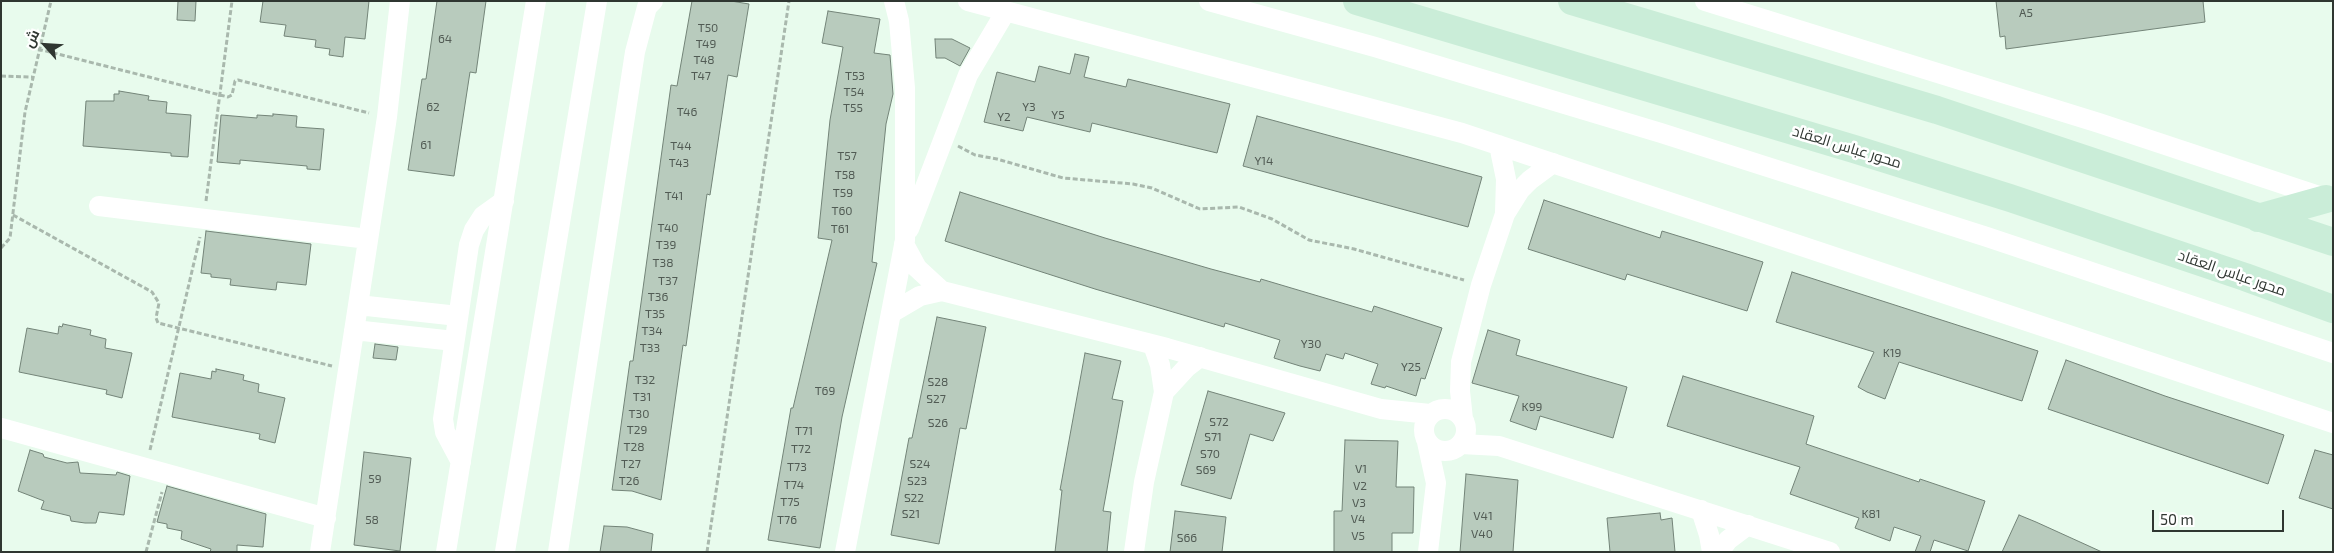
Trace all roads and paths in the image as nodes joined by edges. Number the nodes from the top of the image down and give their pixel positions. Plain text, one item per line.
1 (51, 1) edge
2 (232, 1) edge
3 (400, 1) edge
4 (536, 1) edge
5 (597, 1) edge
6 (653, 1) edge
7 (789, 1) edge
8 (894, 1) edge
9 (1209, 1) edge
10 (1356, 1) edge
11 (1572, 1) edge
12 (1705, 1) edge
13 (975, 2) edge
14 (1006, 11) junction
15 (38, 48) junction
16 (1, 76) edge
17 (32, 77) junction
18 (220, 95) junction
19 (387, 117) junction
20 (945, 138) junction
21 (1499, 145) junction
22 (1553, 163) junction
23 (2329, 200) edge
24 (504, 201) junction
25 (99, 206) dead end
26 (1504, 214) junction
27 (13, 215) junction
28 (2258, 218) junction
29 (204, 219) junction
30 (368, 239) junction
31 (905, 242) junction
32 (2333, 242) edge
33 (1, 248) edge
34 (1481, 285) junction
35 (942, 291) junction
36 (358, 305) junction
37 (2333, 309) edge
38 (891, 313) junction
39 (458, 316) junction
40 (180, 328) junction
41 (354, 330) junction
42 (454, 341) junction
43 (1153, 345) junction
44 (2333, 353) edge
45 (1200, 358) junction
46 (1461, 362) junction
47 (348, 370) junction
48 (1164, 392) junction
49 (1381, 408) junction
50 (1432, 412) junction
51 (1464, 420) junction
52 (2333, 423) edge
53 (1, 428) edge
54 (1426, 440) junction
55 (1460, 445) junction
56 (1499, 446) junction
57 (461, 462) junction
58 (146, 468) junction
59 (167, 474) junction
60 (1436, 483) junction
61 (1701, 510) junction
62 (326, 518) junction
63 (1748, 525) junction
64 (146, 552) edge
65 (320, 552) edge
66 (446, 552) edge
67 (505, 552) edge
68 (558, 552) edge
69 (707, 552) edge
70 (845, 552) edge
71 (1134, 552) edge
72 (1428, 552) edge
73 (1712, 552) edge
74 (1719, 552) edge
75 (1830, 552) edge

1 - 15 path
2 - 18 path
3 - 19 street
4 - 24 street
5 - 67 street
6 - 68 street
7 - 69 path
8 - 31 street
9 - 44 street
10 - 37 main road, محور عباس العقاد
11 - 28 main road
12 - 23 street
13 - 14 street
14 - 20 street
14 - 21 street
15 - 17 path
15 - 18 path
16 - 17 path
17 - 27 path
18 - 19 path
18 - 29 path
19 - 30 street
20 - 31 street
20 - 34 path
21 - 22 street
21 - 26 street
22 - 26 street
22 - 52 street
23 - 28 main road
24 - 39 street
24 - 57 street
25 - 29 street
26 - 34 street
27 - 33 path
27 - 40 path
28 - 32 main road
29 - 30 street
29 - 40 path
30 - 36 street
31 - 35 street
31 - 38 street
34 - 46 street
35 - 38 street
35 - 43 street
36 - 39 street
36 - 41 street
38 - 70 street
39 - 42 street
40 - 47 path
40 - 58 path
41 - 42 street
41 - 47 street
42 - 57 street
43 - 45 street
43 - 48 street
45 - 48 street
45 - 49 street
46 - 50 street
46 - 51 street
47 - 62 street
48 - 71 street
49 - 50 street
49 - 54 street
50 - 51 street
50 - 54 street
51 - 55 street
51 - 56 street
53 - 58 street
54 - 55 street
54 - 60 street
55 - 56 street
55 - 60 street
56 - 61 street
57 - 66 street
58 - 59 street
59 - 62 street
59 - 64 path
60 - 72 street
61 - 63 street
61 - 73 street
62 - 65 street
63 - 74 street
63 - 75 street

